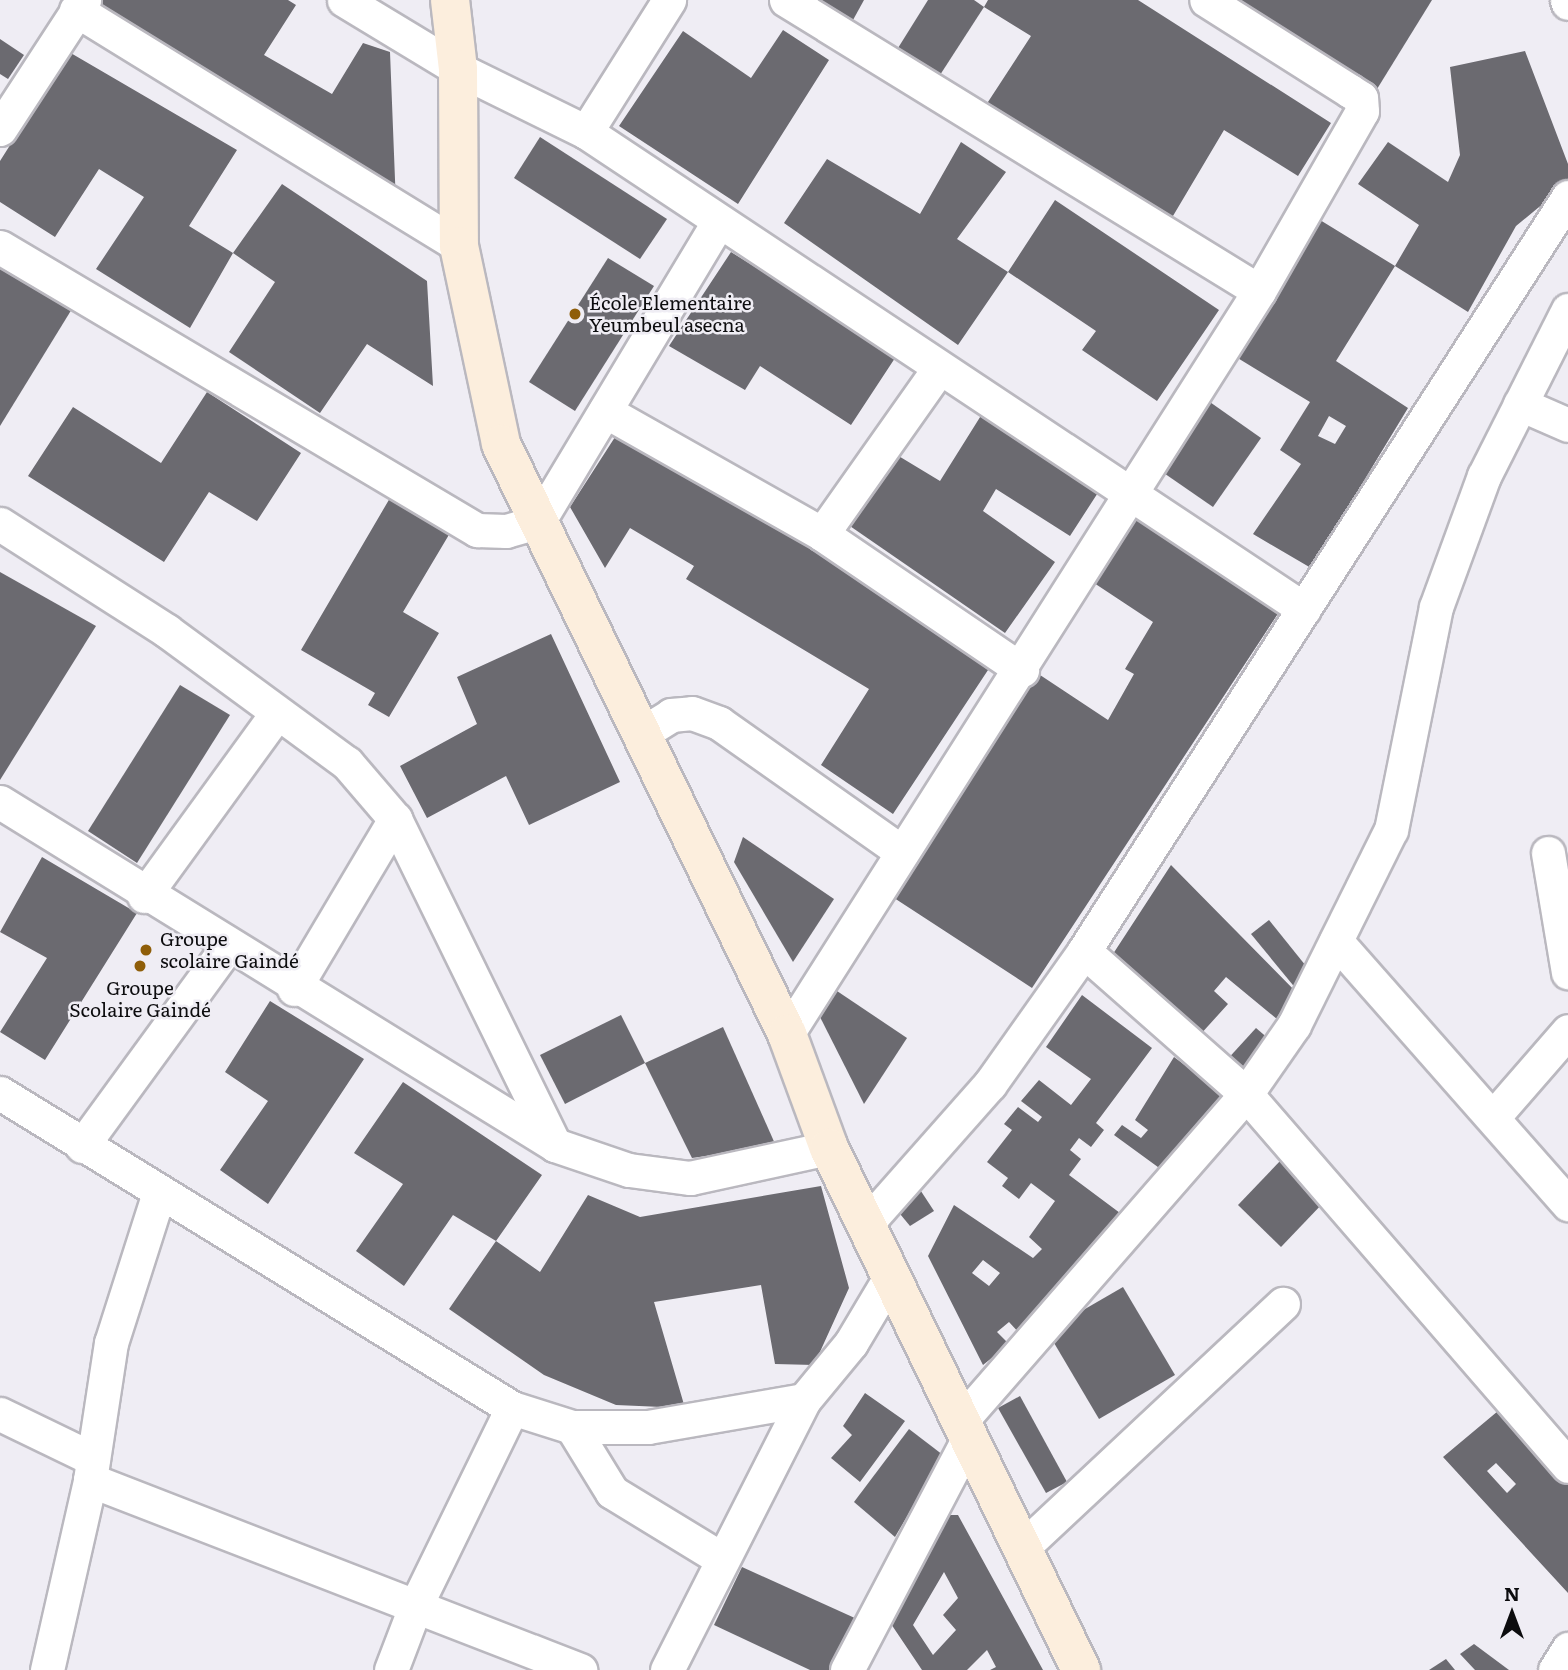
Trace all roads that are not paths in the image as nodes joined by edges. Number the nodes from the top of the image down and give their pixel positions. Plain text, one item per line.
1 (344, 0) edge
2 (450, 0) edge
3 (669, 0) edge
4 (786, 0) edge
5 (1206, 0) edge
6 (80, 5) edge
7 (458, 69) junction
8 (0, 129) edge
9 (586, 132) junction
10 (1568, 197) edge
11 (718, 224) junction
12 (459, 246) junction
13 (0, 247) edge
14 (1259, 291) junction
15 (1568, 310) edge
16 (937, 371) junction
17 (1520, 404) junction
18 (605, 411) junction
19 (1568, 425) edge
20 (1129, 494) junction
21 (538, 522) junction
22 (0, 524) edge
23 (822, 534) junction
24 (1304, 609) junction
25 (1022, 670) junction
26 (277, 713) junction
27 (641, 734) junction
28 (0, 802) edge
29 (394, 819) junction
30 (902, 852) junction
31 (1548, 853) dead end
32 (144, 896) junction
33 (1336, 942) junction
34 (227, 947) junction
35 (1084, 951) junction
36 (1568, 972) edge
37 (294, 989) junction
38 (1568, 1031) edge
39 (787, 1034) junction
40 (0, 1093) edge
41 (1246, 1094) junction
42 (1495, 1115) junction
43 (555, 1145) junction
44 (82, 1146) junction
45 (829, 1148) junction
46 (159, 1193) junction
47 (1568, 1204) edge
48 (866, 1224) junction
49 (891, 1276) junction
50 (1283, 1304) dead end
51 (804, 1400) junction
52 (512, 1408) junction
53 (0, 1414) edge
54 (572, 1427) junction
55 (965, 1430) junction
56 (1568, 1466) edge
57 (91, 1470) junction
58 (1023, 1547) junction
59 (720, 1558) junction
60 (415, 1607) junction
61 (1568, 1648) edge
62 (47, 1670) edge
63 (391, 1670) edge
64 (580, 1670) edge
65 (667, 1670) edge
66 (847, 1670) edge
67 (1081, 1670) edge
68 (1555, 1670) edge

1 - 7 street
2 - 7 main road
3 - 9 street
4 - 14 street
5 - 14 street
6 - 8 street
6 - 12 street
7 - 9 street
7 - 12 main road
9 - 11 street
10 - 24 street
11 - 16 street
11 - 18 street
12 - 21 main road
13 - 21 street
14 - 20 street
15 - 17 street
16 - 20 street
16 - 23 street
17 - 19 street
17 - 33 street
18 - 21 street
18 - 23 street
20 - 24 street
20 - 25 street
21 - 27 main road
22 - 26 street
23 - 25 street
24 - 35 street
25 - 30 street
26 - 29 street
26 - 32 street
27 - 30 street
27 - 39 main road
28 - 32 street
29 - 37 street
29 - 43 street
30 - 39 street
31 - 36 street
32 - 34 street
33 - 41 street
33 - 42 street
34 - 37 street
34 - 44 street
35 - 41 street
35 - 48 street
37 - 43 street
38 - 42 street
39 - 45 main road
40 - 44 street
41 - 55 street
41 - 56 street
42 - 47 street
43 - 45 street
44 - 46 street
45 - 48 main road
46 - 52 street
46 - 57 street
48 - 49 main road
49 - 51 street
49 - 55 main road
50 - 58 street
51 - 54 street
51 - 59 street
52 - 54 street
52 - 60 street
53 - 57 street
54 - 59 street
55 - 58 main road
55 - 66 street
57 - 60 street
57 - 62 street
58 - 67 main road
59 - 65 street
60 - 63 street
60 - 64 street
61 - 68 street

